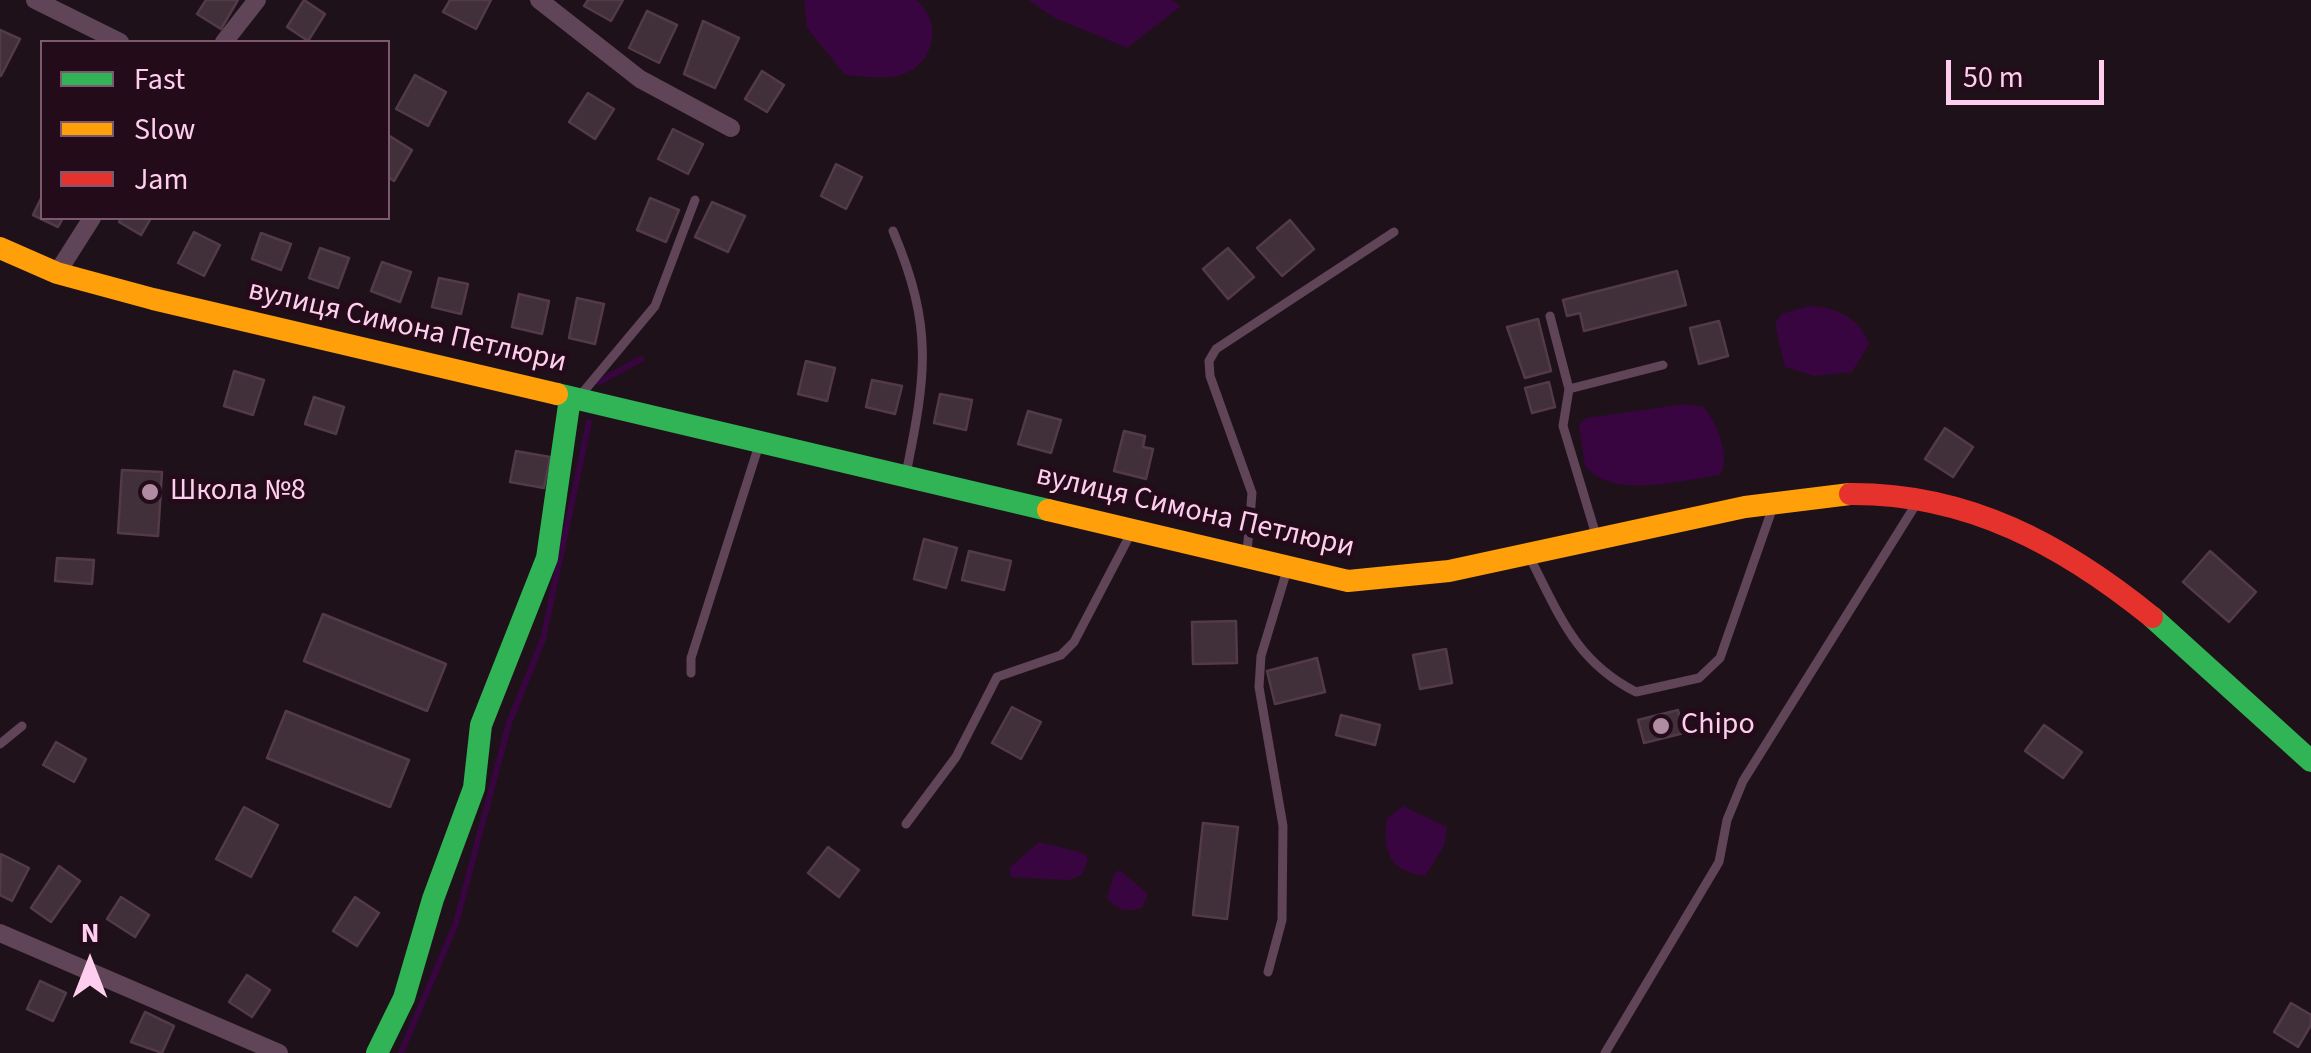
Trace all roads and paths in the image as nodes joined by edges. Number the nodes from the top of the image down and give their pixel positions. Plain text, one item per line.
1 (35, 0) edge
2 (258, 0) edge
3 (539, 0) edge
4 (116, 40) edge
5 (226, 40) edge
6 (732, 128) dead end
7 (695, 200) dead end
8 (91, 220) edge
9 (893, 231) dead end
10 (1394, 232) dead end
11 (0, 248) edge
12 (57, 273) junction
13 (1550, 316) dead end
14 (1663, 365) dead end
15 (1569, 390) junction
16 (574, 398) junction
17 (760, 442) junction
18 (905, 477) junction
19 (1920, 498) junction
20 (1774, 503) junction
21 (1131, 532) junction
22 (1597, 539) junction
23 (1528, 554) junction
24 (1247, 560) junction
25 (1287, 570) junction
26 (691, 673) dead end
27 (22, 726) dead end
28 (0, 744) edge
29 (2311, 761) edge
30 (906, 824) dead end
31 (0, 933) edge
32 (1268, 972) dead end
33 (278, 1053) edge
34 (377, 1053) edge
35 (1605, 1053) edge

1 - 4 street
2 - 5 street
3 - 6 street
7 - 16 lane
8 - 12 street
9 - 18 lane
10 - 24 lane
11 - 12 main road, вулиця Симона Петлюри
12 - 16 main road, вулиця Симона Петлюри
13 - 15 lane
14 - 15 lane
15 - 22 lane
16 - 17 main road, вулиця Симона Петлюри
16 - 34 main road
17 - 18 main road, вулиця Симона Петлюри
17 - 26 lane
18 - 21 main road, вулиця Симона Петлюри
19 - 20 main road, вулиця Симона Петлюри
19 - 29 main road, вулиця Симона Петлюри
19 - 35 lane
20 - 22 main road, вулиця Симона Петлюри
20 - 23 lane
21 - 24 main road, вулиця Симона Петлюри
21 - 30 lane
22 - 23 main road, вулиця Симона Петлюри
23 - 25 main road, вулиця Симона Петлюри
24 - 25 main road, вулиця Симона Петлюри
25 - 32 lane
27 - 28 lane
31 - 33 street

